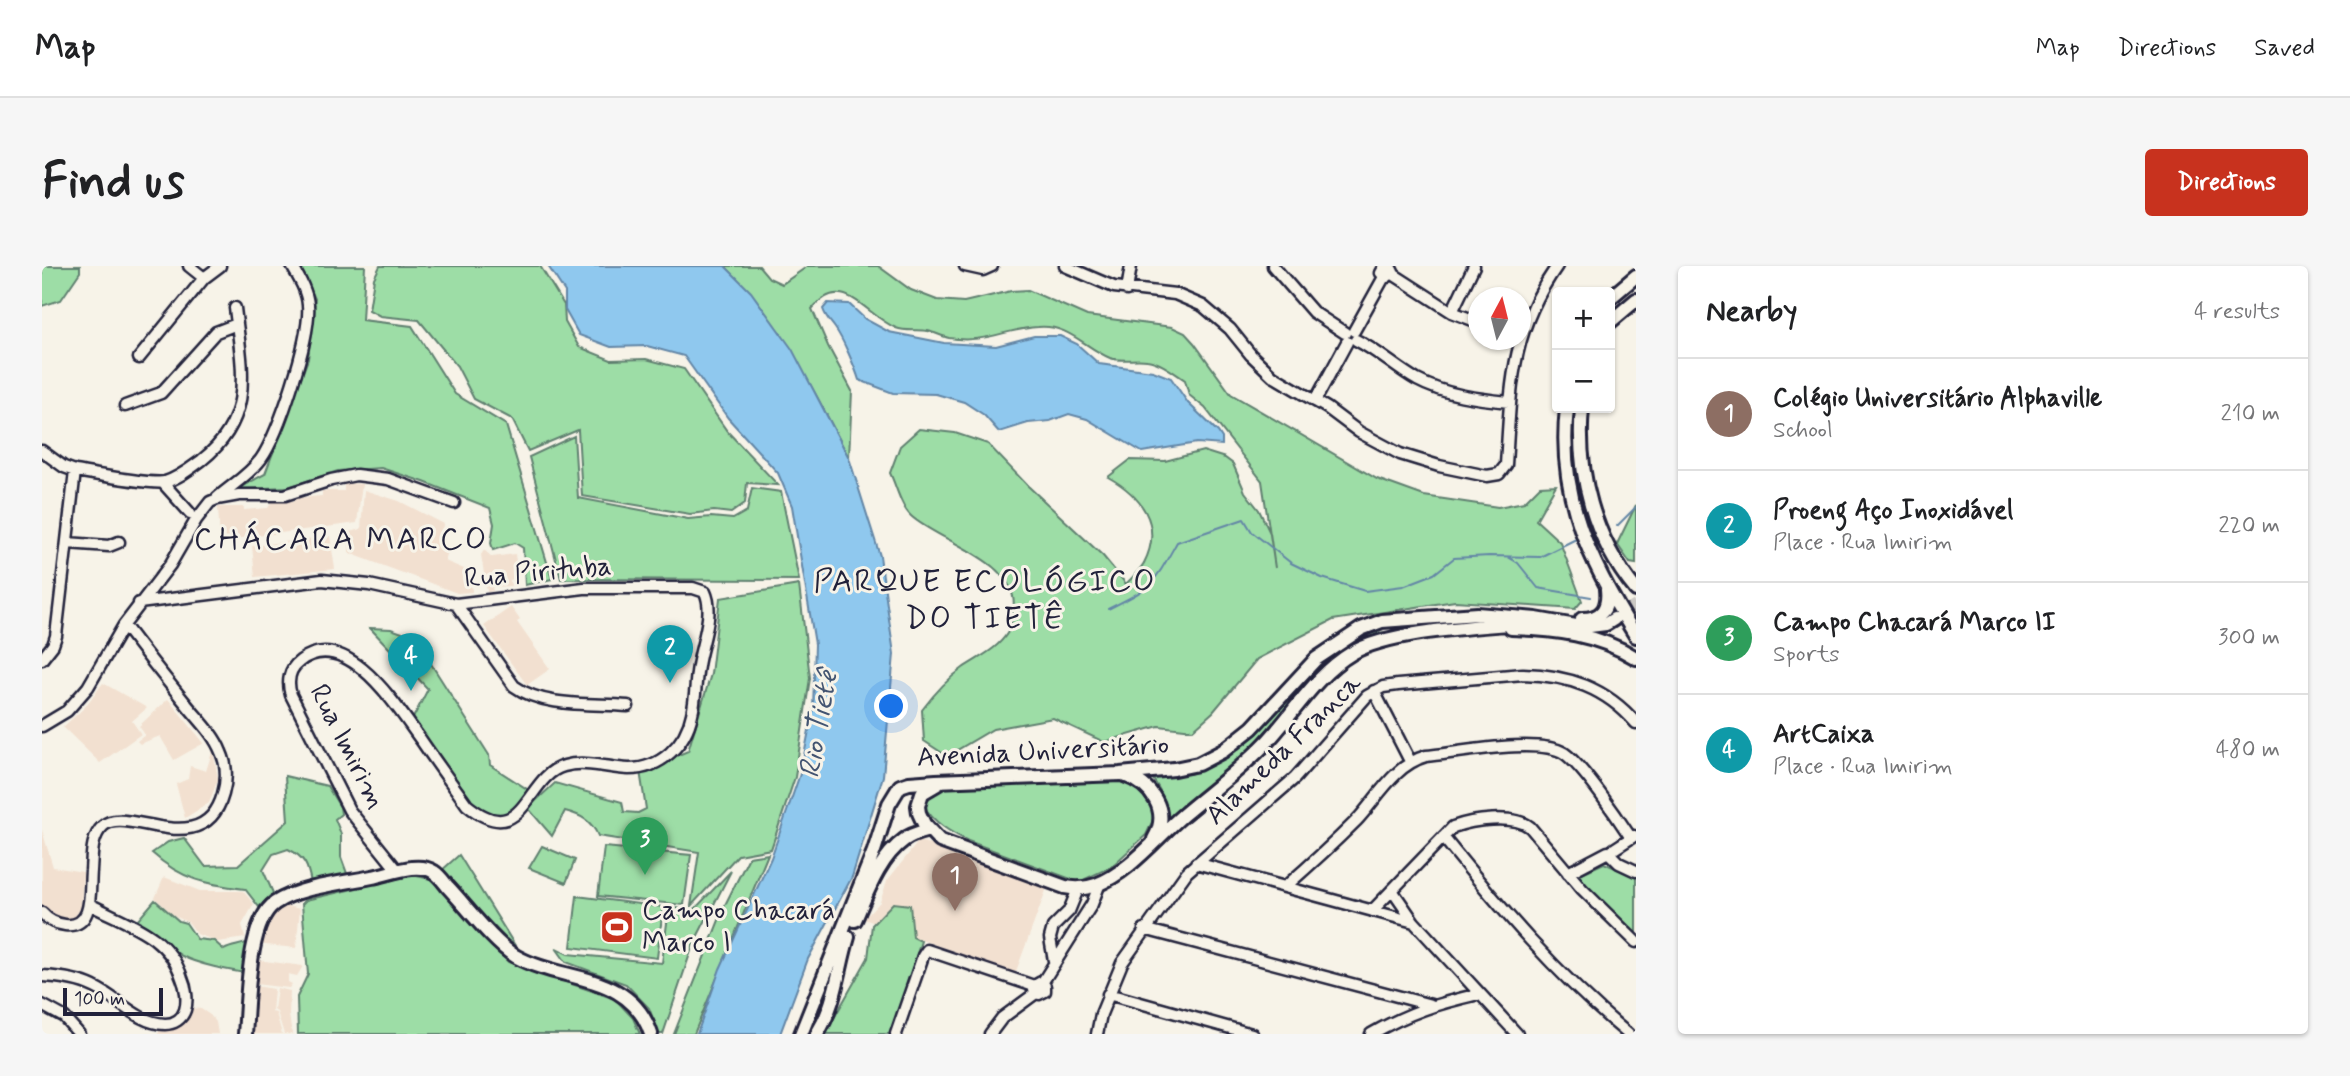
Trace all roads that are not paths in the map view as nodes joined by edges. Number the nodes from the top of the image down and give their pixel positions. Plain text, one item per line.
1 (189, 266) edge
2 (220, 266) edge
3 (292, 266) edge
4 (965, 266) edge
5 (992, 266) edge
6 (1065, 266) edge
7 (1131, 266) edge
8 (1273, 266) edge
9 (1474, 266) edge
10 (1557, 266) edge
11 (1386, 269) edge
12 (1636, 276) edge
13 (204, 278) junction
14 (1127, 290) junction
15 (1615, 294) edge
16 (1636, 300) edge
17 (235, 308) dead end
18 (1451, 312) junction
19 (1531, 312) edge
20 (1468, 318) edge
21 (1615, 319) edge
22 (237, 324) junction
23 (1351, 336) junction
24 (1519, 350) edge
25 (139, 358) dead end
26 (1315, 401) junction
27 (1509, 402) junction
28 (125, 406) dead end
29 (1567, 413) edge
30 (1583, 413) edge
31 (42, 451) edge
32 (75, 471) junction
33 (163, 483) junction
34 (217, 499) junction
35 (454, 503) dead end
36 (190, 513) dead end
37 (67, 542) junction
38 (119, 542) dead end
39 (1621, 571) junction
40 (1636, 576) edge
41 (1606, 586) junction
42 (693, 588) joint
43 (1636, 590) edge
44 (139, 603) junction
45 (456, 604) junction
46 (1477, 614) junction
47 (1619, 619) junction
48 (1555, 623) junction
49 (124, 625) junction
50 (1465, 628) junction
51 (1636, 636) edge
52 (1636, 658) edge
53 (42, 659) edge
54 (1374, 691) junction
55 (628, 706) dead end
56 (1636, 723) edge
57 (42, 726) edge
58 (1410, 761) junction
59 (1120, 774) junction
60 (946, 781) junction
61 (929, 830) junction
62 (1443, 836) junction
63 (1634, 837) edge
64 (1150, 845) junction
65 (1611, 852) junction
66 (1196, 863) junction
67 (398, 871) junction
68 (1636, 871) edge
69 (1568, 873) junction
70 (1100, 883) junction
71 (1284, 887) junction
72 (1077, 889) junction
73 (1392, 890) junction
74 (1074, 903) junction
75 (89, 904) junction
76 (1088, 910) junction
77 (1373, 911) junction
78 (42, 913) edge
79 (1414, 922) junction
80 (1144, 929) junction
81 (1636, 942) edge
82 (1054, 961) junction
83 (42, 976) edge
84 (1037, 987) junction
85 (1108, 994) junction
86 (1479, 994) junction
87 (816, 995) junction
88 (1401, 997) junction
89 (42, 1005) edge
90 (832, 1005) junction
91 (1431, 1005) junction
92 (1399, 1019) junction
93 (79, 1034) edge
94 (245, 1034) edge
95 (651, 1034) edge
96 (801, 1034) edge
97 (817, 1034) edge
98 (896, 1034) edge
99 (990, 1034) edge
100 (1097, 1034) edge
101 (1252, 1034) edge
102 (1371, 1034) edge
103 (1517, 1034) edge
104 (1628, 1034) edge

1 - 13 street
2 - 13 street
3 - 34 street
4 - 5 street
6 - 14 street
7 - 14 street
8 - 23 street
9 - 18 street
10 - 19 street
11 - 18 street
11 - 23 street
12 - 15 main road
13 - 25 street
14 - 26 street
16 - 21 main road
17 - 22 street
18 - 20 street
22 - 28 street
22 - 33 street
23 - 26 street
23 - 27 street
24 - 27 street
26 - 27 street
29 - 41 main road
30 - 39 main road
31 - 32 street
32 - 33 street
32 - 37 street
33 - 36 street
34 - 35 street
34 - 44 street
37 - 38 street
37 - 53 street
39 - 40 main road
39 - 41 main road
39 - 43 main road
41 - 46 main road
41 - 47 main road
42 - 45 street, Rua Pirituba
42 - 67 street, Rua Imirim
44 - 45 street, Rua Pirituba
44 - 49 street
45 - 55 street
46 - 48 main road, Avenida Universitário
46 - 59 main road, Avenida Universitário
47 - 48 main road, Avenida Universitário
47 - 51 main road
48 - 50 main road, Avenida Universitário
49 - 57 street
49 - 75 street
50 - 52 main road
50 - 64 main road, Avenida Universitário
54 - 56 street, Alameda Franca
54 - 58 street
54 - 66 street, Alameda Franca
58 - 63 street
58 - 71 street
59 - 60 main road, Avenida Universitário
59 - 64 main road
60 - 61 main road
60 - 87 main road, Avenida Universitário
61 - 72 main road
61 - 90 main road
62 - 69 street
62 - 73 street
62 - 104 street
63 - 65 street
64 - 70 main road, Avenida Universitário
65 - 68 street
65 - 69 street
66 - 71 street
66 - 80 street, Alameda Franca
67 - 94 main road
67 - 95 main road
69 - 81 street
70 - 72 main road, Avenida Universitário
70 - 76 street
71 - 77 street
72 - 74 street
73 - 77 street
73 - 79 street
74 - 76 street
74 - 82 street
75 - 78 street
75 - 83 street
76 - 82 street
77 - 79 street
79 - 86 street
80 - 85 street, Alameda Franca
80 - 88 street
82 - 84 street
84 - 98 street
84 - 99 street
85 - 100 street, Alameda Franca
85 - 101 street
86 - 91 street
86 - 103 street
87 - 90 main road
87 - 96 main road
88 - 91 street
88 - 92 street
89 - 93 street
90 - 97 main road
91 - 92 street
92 - 102 street

